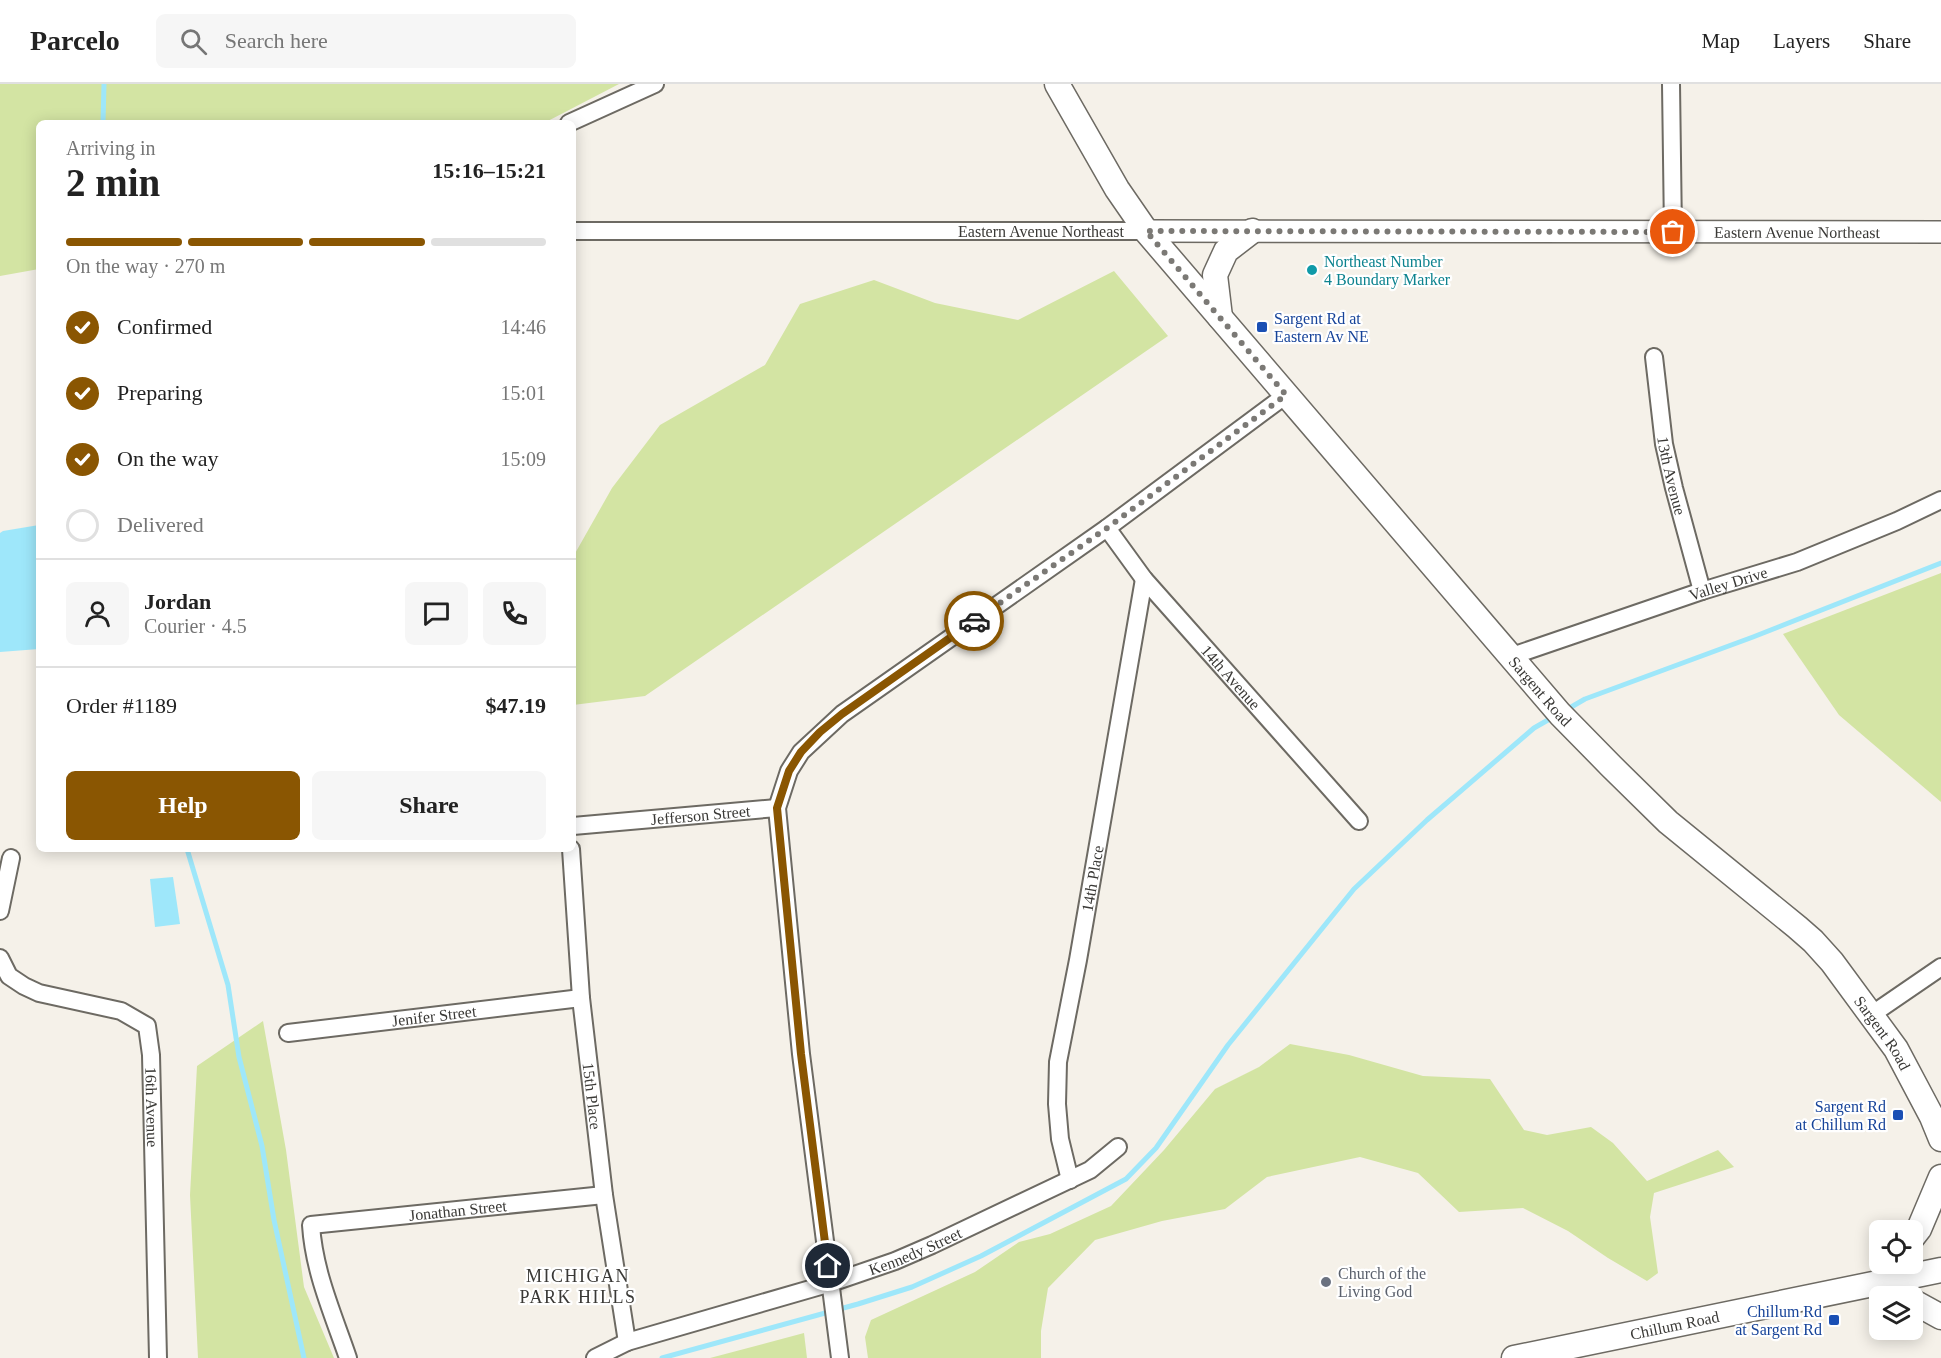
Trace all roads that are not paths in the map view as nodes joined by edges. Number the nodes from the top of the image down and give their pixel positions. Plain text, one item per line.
1 (655, 84) edge
2 (1057, 84) edge
3 (1671, 84) edge
4 (576, 120) edge
5 (576, 231) edge
6 (1146, 231) junction
7 (1252, 231) junction
8 (1673, 232) junction
9 (1941, 232) edge
10 (1220, 317) junction
11 (1654, 357) dead end
12 (1286, 395) junction
13 (1941, 500) edge
14 (1107, 528) junction
15 (1144, 579) junction
16 (1702, 591) junction
17 (1512, 656) junction
18 (777, 808) junction
19 (1359, 821) dead end
20 (576, 826) edge
21 (571, 852) edge
22 (11, 858) dead end
23 (0, 911) edge
24 (0, 958) edge
25 (1941, 967) edge
26 (581, 998) junction
27 (1871, 1015) junction
28 (288, 1033) dead end
29 (1941, 1139) edge
30 (1118, 1147) dead end
31 (1941, 1177) edge
32 (1070, 1180) junction
33 (604, 1195) junction
34 (1922, 1220) edge
35 (1941, 1270) edge
36 (1882, 1274) edge
37 (831, 1283) junction
38 (1867, 1287) junction
39 (1923, 1307) edge
40 (1941, 1317) edge
41 (627, 1342) junction
42 (158, 1358) edge
43 (348, 1358) edge
44 (596, 1358) edge
45 (840, 1358) edge
46 (1514, 1358) edge

1 - 4 street
2 - 6 main road, Sargent Road
3 - 8 street
5 - 6 street, Eastern Avenue Northeast
6 - 7 street, Eastern Avenue Northeast
6 - 10 main road, Sargent Road
7 - 8 street, Eastern Avenue Northeast
7 - 10 main road
8 - 9 street, Eastern Avenue Northeast
10 - 12 main road, Sargent Road
11 - 16 street, 13th Avenue
12 - 14 street
12 - 17 main road, Sargent Road
13 - 16 street, Valley Drive
14 - 15 street, 14th Avenue
14 - 18 street
15 - 19 street, 14th Avenue
15 - 32 street, 14th Place
16 - 17 street, Valley Drive
17 - 27 main road, Sargent Road
18 - 20 street, Jefferson Street
18 - 37 street
21 - 26 street, 15th Place
22 - 23 street
24 - 42 street, 16th Avenue
25 - 27 street
26 - 28 street, Jenifer Street
26 - 33 street, 15th Place
27 - 29 main road, Sargent Road
30 - 32 street, Kennedy Street
31 - 34 main road
32 - 37 street, Kennedy Street
33 - 41 street, 15th Place
33 - 43 street, Jonathan Street
35 - 38 main road, Chillum Road
36 - 38 main road
37 - 41 street, Kennedy Street
37 - 45 street
38 - 46 main road, Chillum Road
39 - 40 main road
41 - 44 street, Kennedy Street

